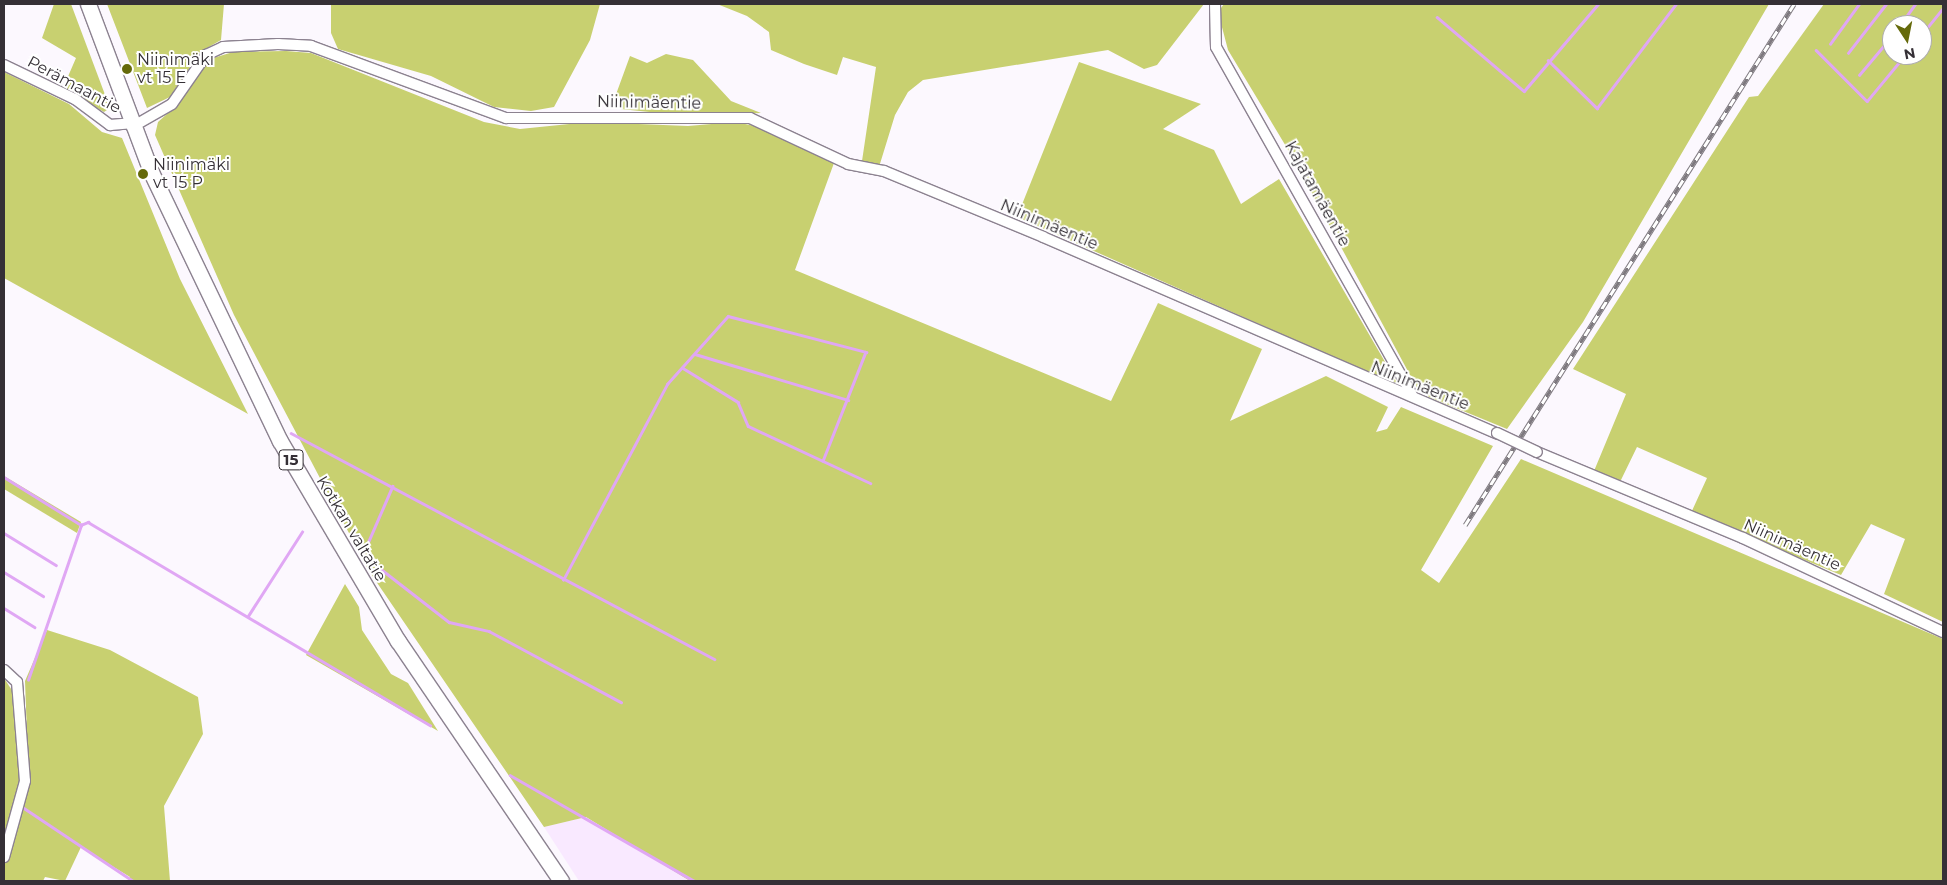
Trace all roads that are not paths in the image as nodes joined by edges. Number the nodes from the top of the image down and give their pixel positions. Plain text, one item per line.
1 (88, 4) edge
2 (1215, 4) edge
3 (4, 65) edge
4 (132, 125) junction
5 (1412, 395) junction
6 (1943, 632) edge
7 (4, 670) edge
8 (4, 856) edge
9 (561, 881) edge

1 - 4 highway, Kotkan valtatie / 15
2 - 5 street, Kajatamäentie
3 - 4 street, Perämaantie
4 - 5 street, Niinimäentie
4 - 9 highway, Kotkan valtatie / 15
5 - 6 street, Niinimäentie, bridge
7 - 8 street

